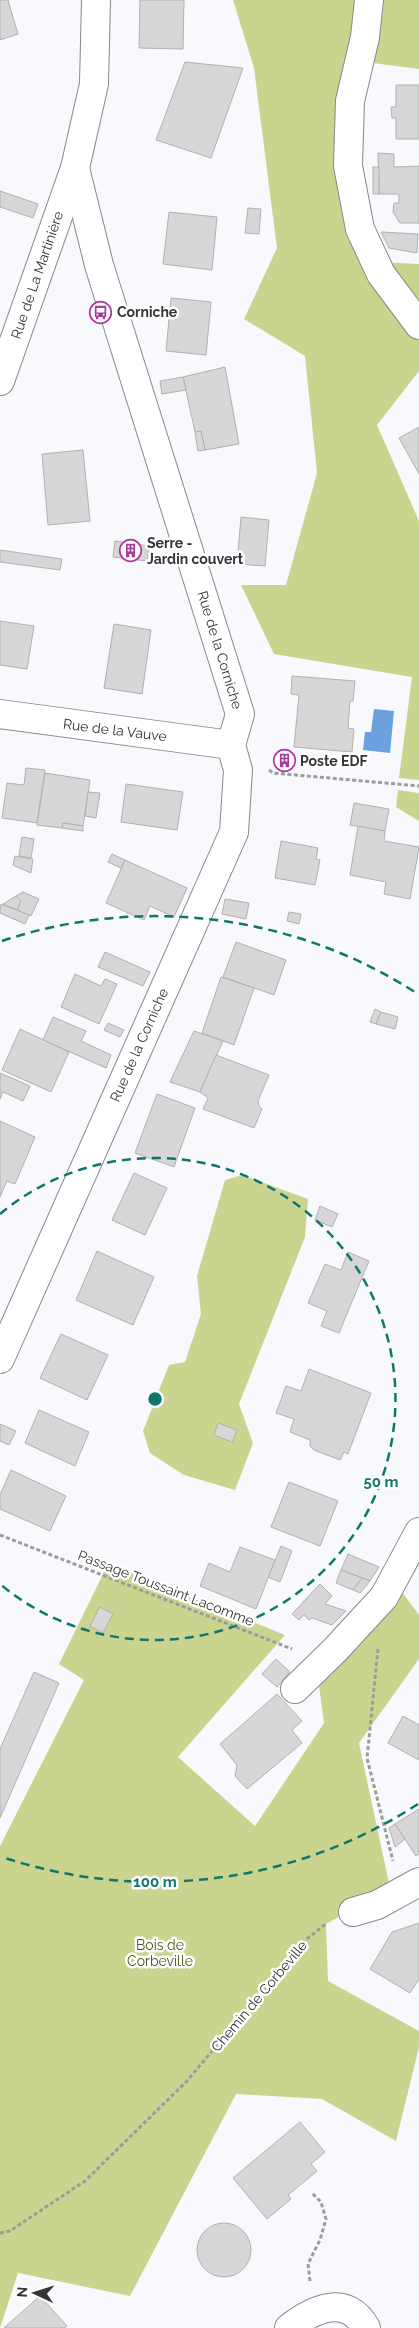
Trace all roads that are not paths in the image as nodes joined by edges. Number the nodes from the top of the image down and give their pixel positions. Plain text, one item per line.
1 (96, 0) edge
2 (369, 0) edge
3 (75, 168) junction
4 (419, 325) edge
5 (0, 382) edge
6 (0, 714) edge
7 (231, 745) junction
8 (0, 1359) edge
9 (419, 1532) edge
10 (295, 1689) dead end
11 (409, 1887) edge
12 (353, 1912) road end
13 (289, 2328) edge
14 (366, 2328) edge

1 - 3 street, Rue de la Corniche
2 - 4 street
3 - 5 street, Rue de La Martinière
3 - 7 street, Rue de la Corniche
6 - 7 street, Rue de la Vauve
7 - 8 street, Rue de la Corniche
9 - 10 street
11 - 12 street
13 - 14 street

